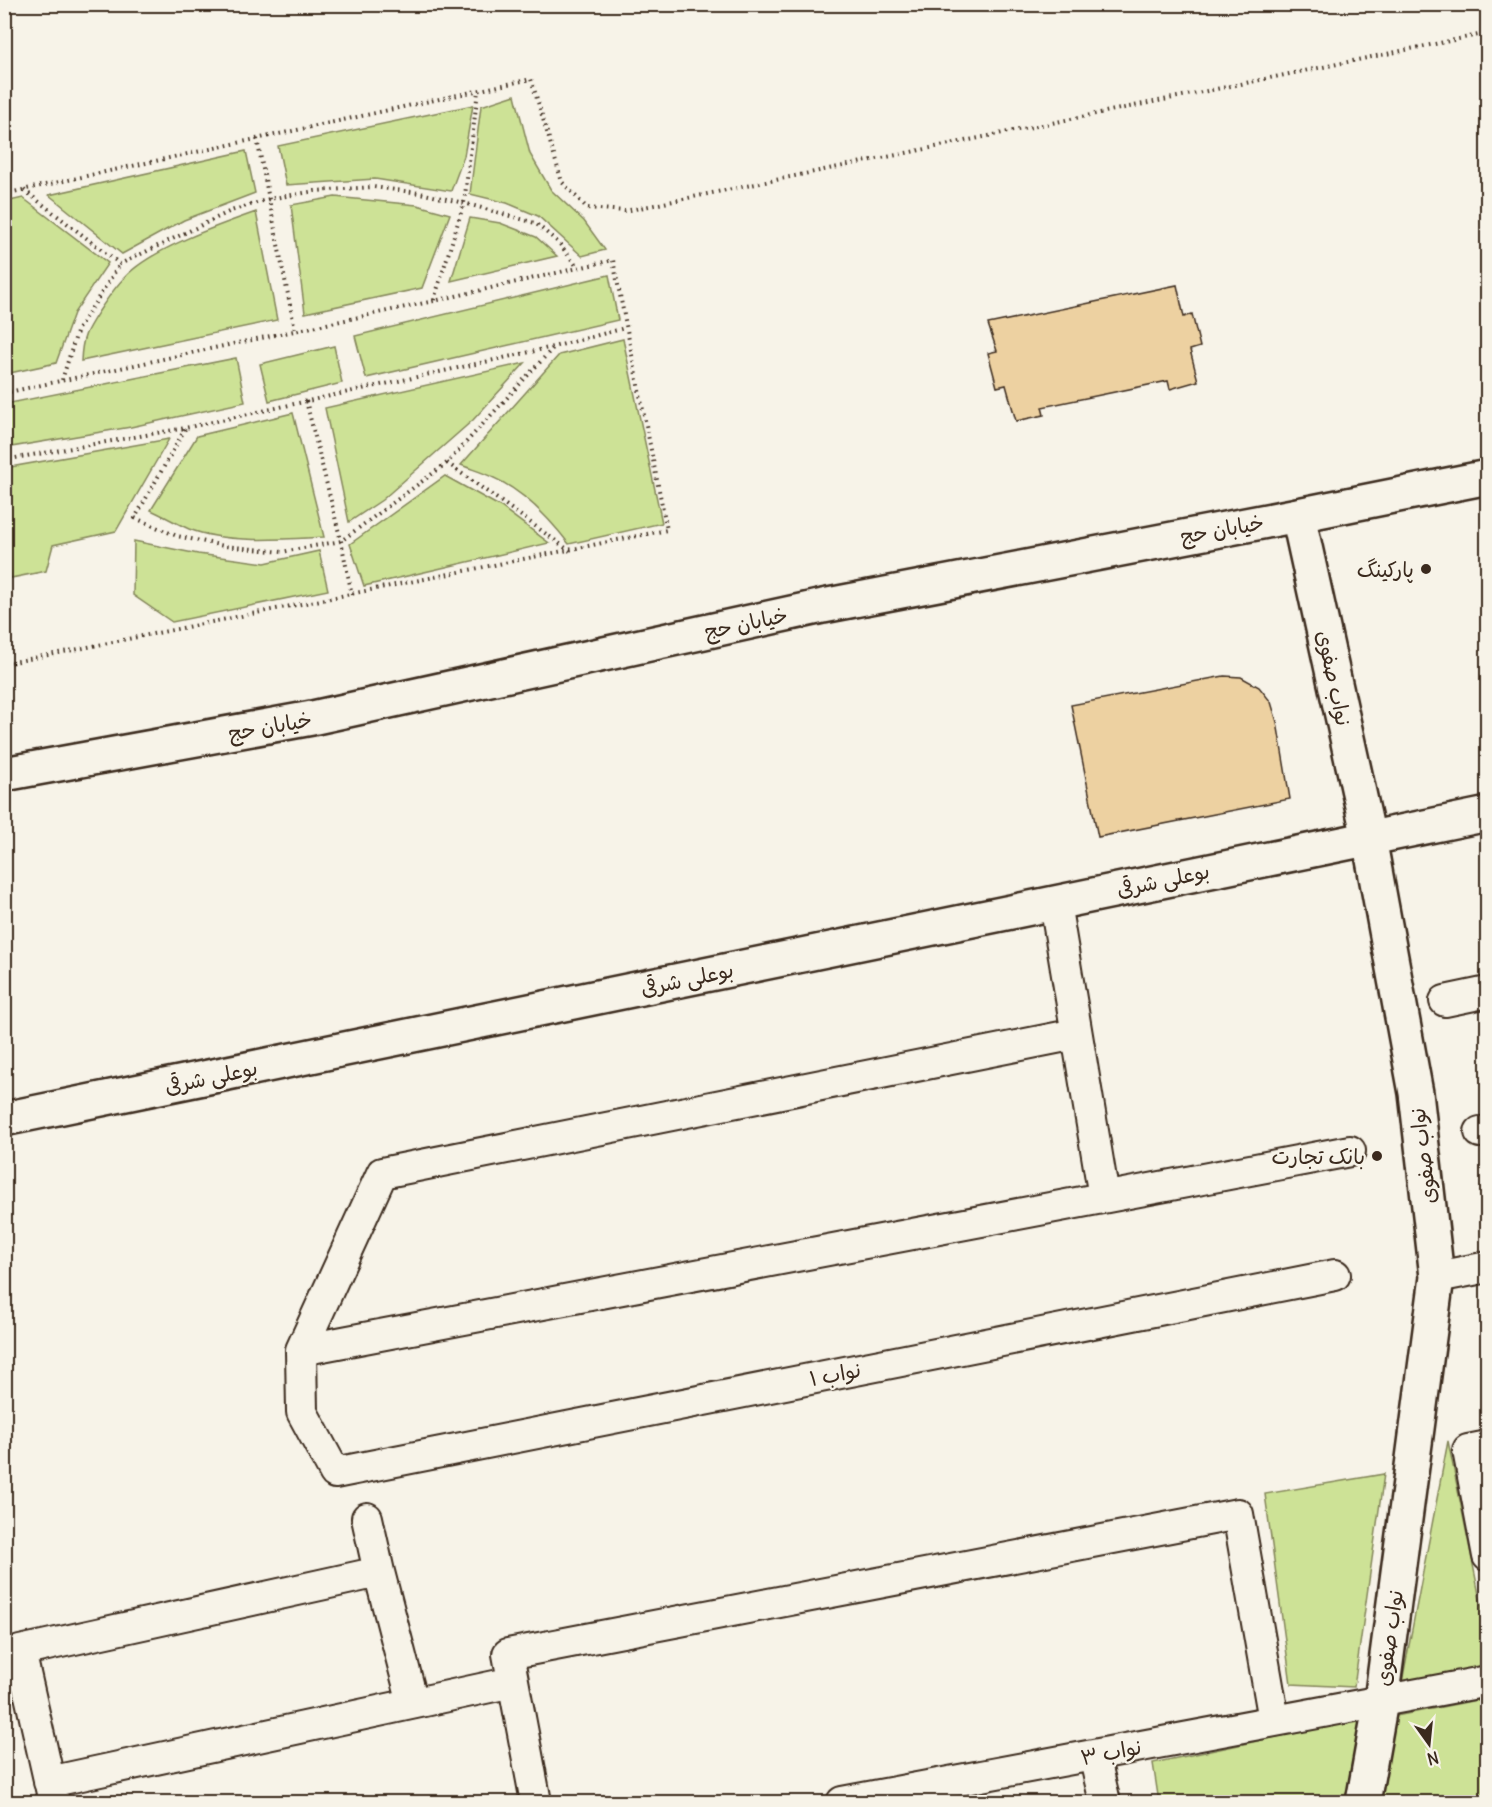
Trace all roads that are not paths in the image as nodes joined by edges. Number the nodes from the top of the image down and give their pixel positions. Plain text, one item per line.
1 (1488, 477) edge
2 (1298, 515) junction
3 (4, 774) edge
4 (1488, 813) edge
5 (1369, 838) junction
6 (1055, 903) junction
7 (1488, 992) edge
8 (1445, 1001) dead end
9 (1076, 1034) junction
10 (4, 1119) edge
11 (1350, 1151) dead end
12 (1104, 1197) junction
13 (1488, 1267) edge
14 (1335, 1275) dead end
15 (1437, 1277) junction
16 (301, 1350) junction
17 (1478, 1448) edge
18 (367, 1518) dead end
19 (1488, 1556) edge
20 (379, 1572) junction
21 (510, 1668) junction
22 (1488, 1681) edge
23 (1381, 1701) junction
24 (412, 1703) junction
25 (1274, 1720) junction
26 (1094, 1755) junction
27 (51, 1792) edge
28 (536, 1803) edge
29 (842, 1803) edge
30 (1105, 1803) edge
31 (1363, 1803) edge

1 - 2 street, خیابان حج
2 - 3 street, خیابان حج
2 - 5 street, نواب صفوی
4 - 5 street, بوعلی شرقی
5 - 6 street, بوعلی شرقی
5 - 15 street, نواب صفوی
6 - 9 street
6 - 10 street, بوعلی شرقی
7 - 8 street
9 - 12 street
9 - 16 street
11 - 12 street
12 - 16 street
13 - 15 street
14 - 16 street, نواب ۱
15 - 23 street, نواب صفوی
17 - 19 street
18 - 20 street
20 - 24 street
20 - 27 street
21 - 24 street
21 - 25 street
21 - 28 street
22 - 23 street, نواب ۳
23 - 25 street, نواب ۳
23 - 31 street, نواب صفوی
24 - 27 street
25 - 26 street, نواب ۳
26 - 29 street, نواب ۳
26 - 30 street

